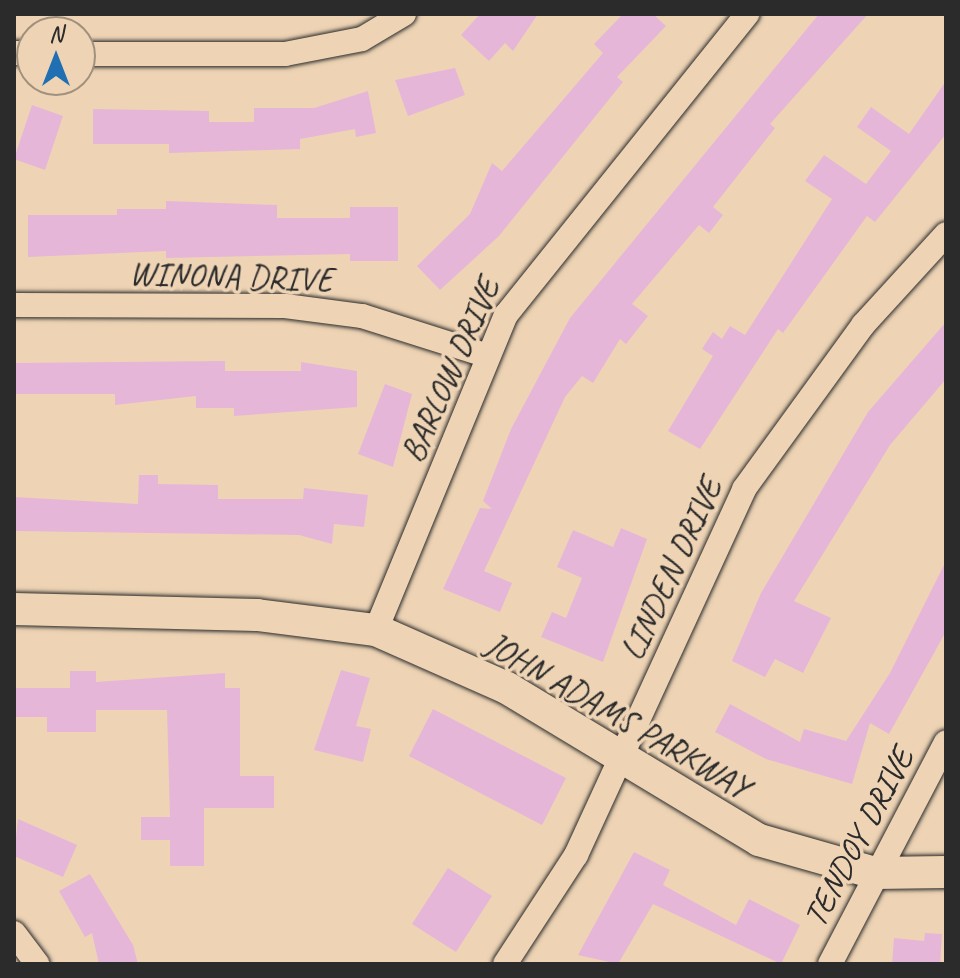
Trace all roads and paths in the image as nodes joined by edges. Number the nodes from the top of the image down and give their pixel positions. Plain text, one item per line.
1 (404, 14) edge
2 (747, 14) edge
3 (96, 54) edge
4 (946, 234) edge
5 (14, 305) edge
6 (488, 356) junction
7 (14, 609) edge
8 (376, 630) junction
9 (946, 742) edge
10 (623, 760) junction
11 (946, 872) edge
12 (875, 873) junction
13 (14, 933) edge
14 (37, 964) edge
15 (505, 964) edge
16 (830, 964) edge

1 - 3 street
2 - 6 street, BARLOW DRIVE
4 - 10 street, LINDEN DRIVE
5 - 6 street, WINONA DRIVE
6 - 8 street, BARLOW DRIVE
7 - 8 street, JOHN ADAMS PARKWAY
8 - 10 street, JOHN ADAMS PARKWAY
9 - 12 street, TENDOY DRIVE
10 - 12 street, JOHN ADAMS PARKWAY
10 - 15 street, LINDEN DRIVE
11 - 12 street, JOHN ADAMS PARKWAY
12 - 16 street, TENDOY DRIVE
13 - 14 street

